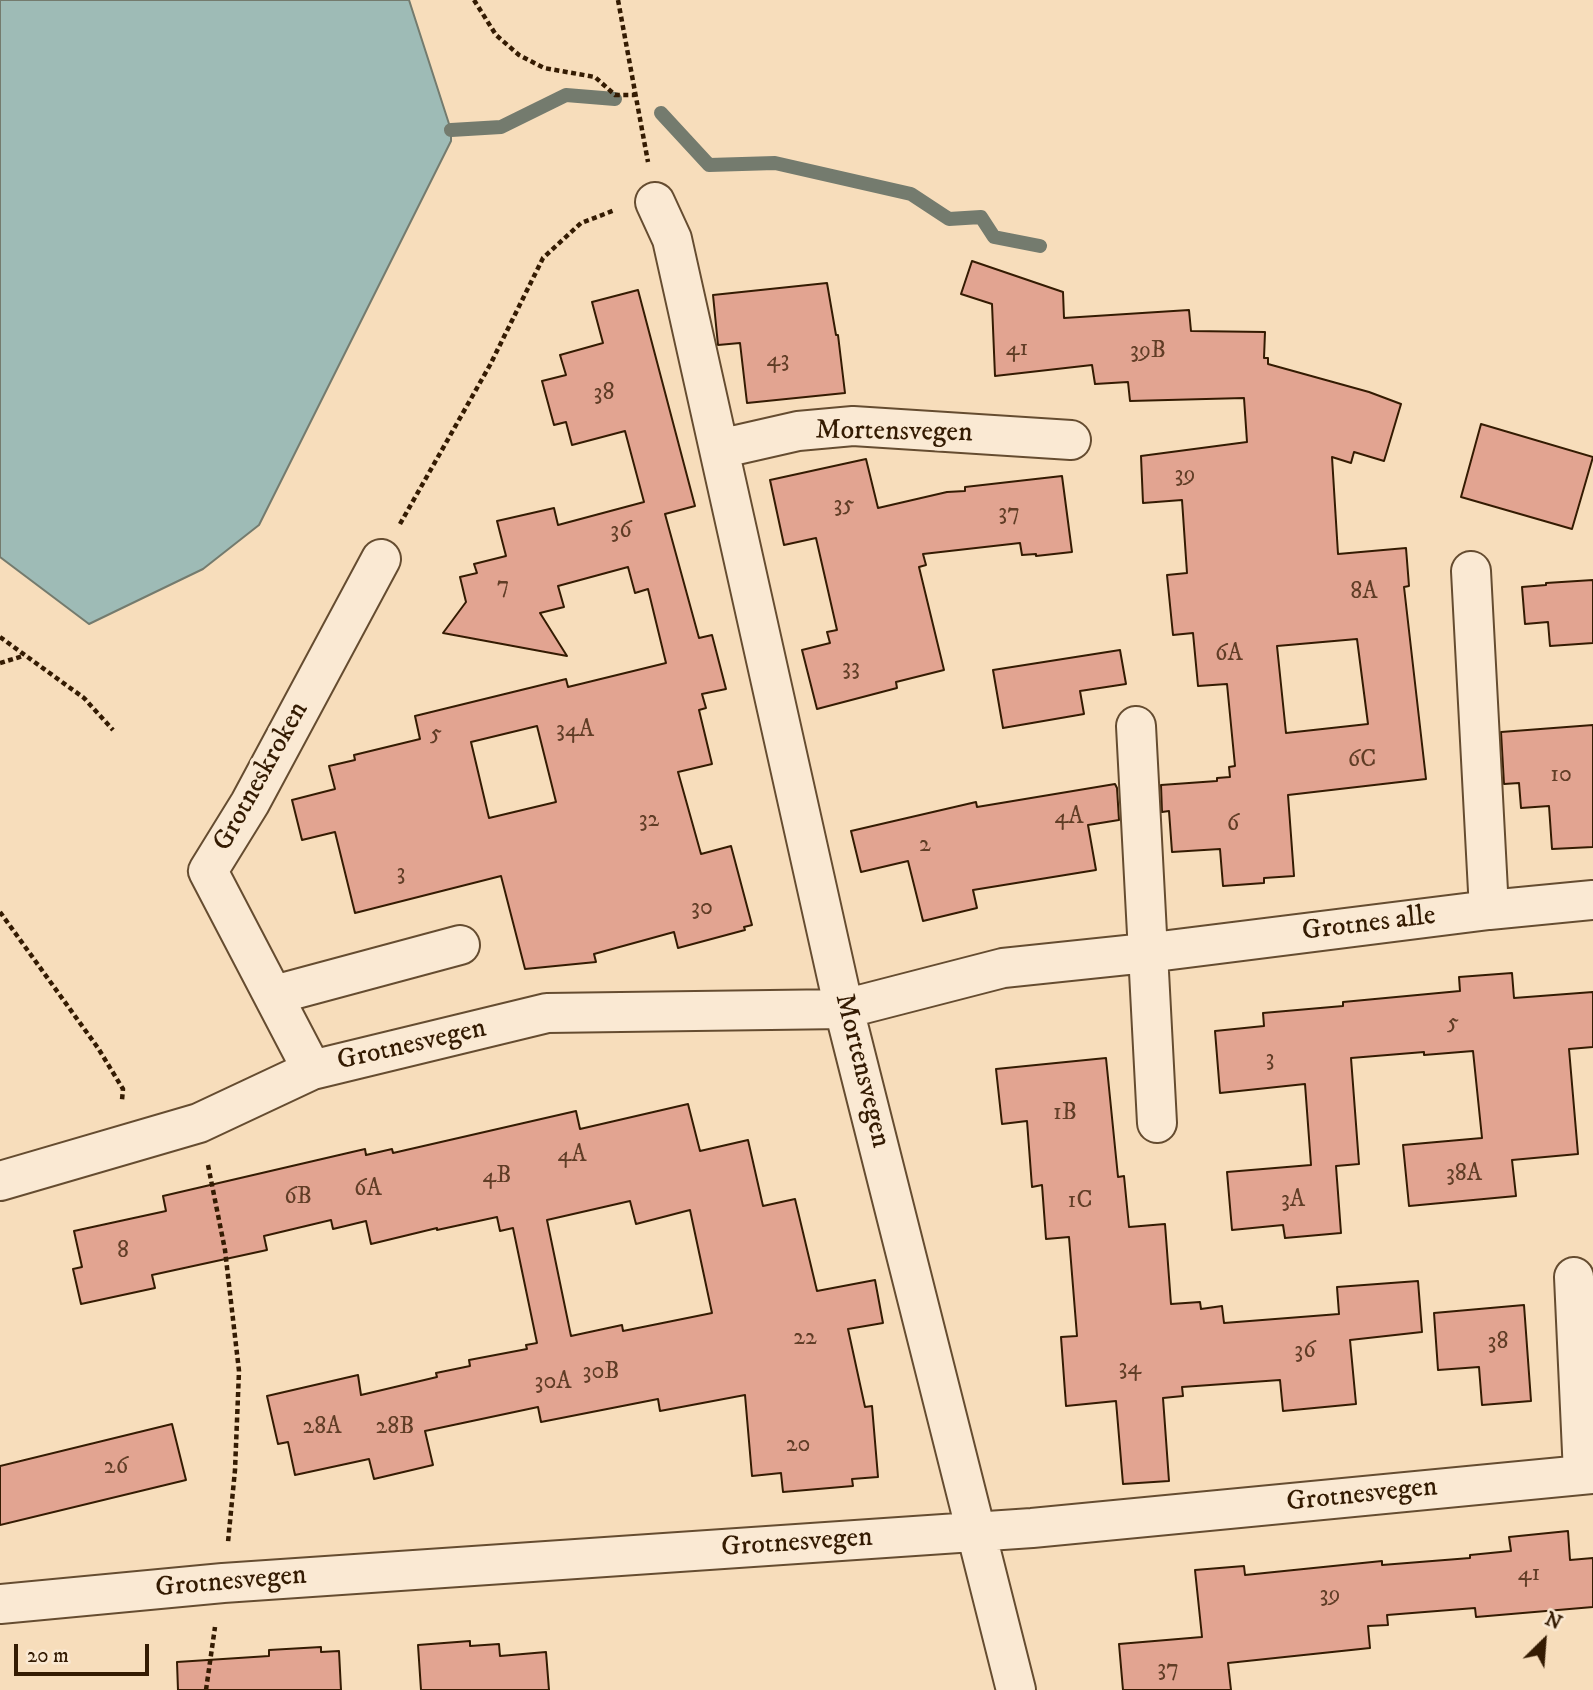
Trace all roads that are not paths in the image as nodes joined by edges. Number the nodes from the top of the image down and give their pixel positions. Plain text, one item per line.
1 (655, 202) road end
2 (1071, 440) dead end
3 (719, 449) junction
4 (381, 559) road end
5 (1471, 571) dead end
6 (1136, 726) dead end
7 (1593, 900) edge
8 (1489, 910) junction
9 (460, 945) dead end
10 (1146, 953) junction
11 (274, 995) junction
12 (844, 1009) junction
13 (312, 1070) junction
14 (1157, 1123) dead end
15 (0, 1181) edge
16 (1574, 1277) dead end
17 (1588, 1474) edge
18 (976, 1532) junction
19 (0, 1604) edge
20 (1016, 1690) edge

1 - 3 street, Mortensvegen
2 - 3 street, Mortensvegen
3 - 12 street, Mortensvegen
4 - 11 street, Grotneskroken
5 - 8 street
6 - 10 street
7 - 8 street, Grotnes alle
8 - 10 street, Grotnes alle
9 - 11 street
10 - 12 street, Grotnes alle
10 - 14 street
11 - 13 street, Grotneskroken
12 - 13 street, Grotnesvegen
12 - 18 street, Mortensvegen
13 - 15 street, Grotnesvegen
16 - 17 street
17 - 18 street, Grotnesvegen
18 - 19 street, Grotnesvegen
18 - 20 street, Mortensvegen

